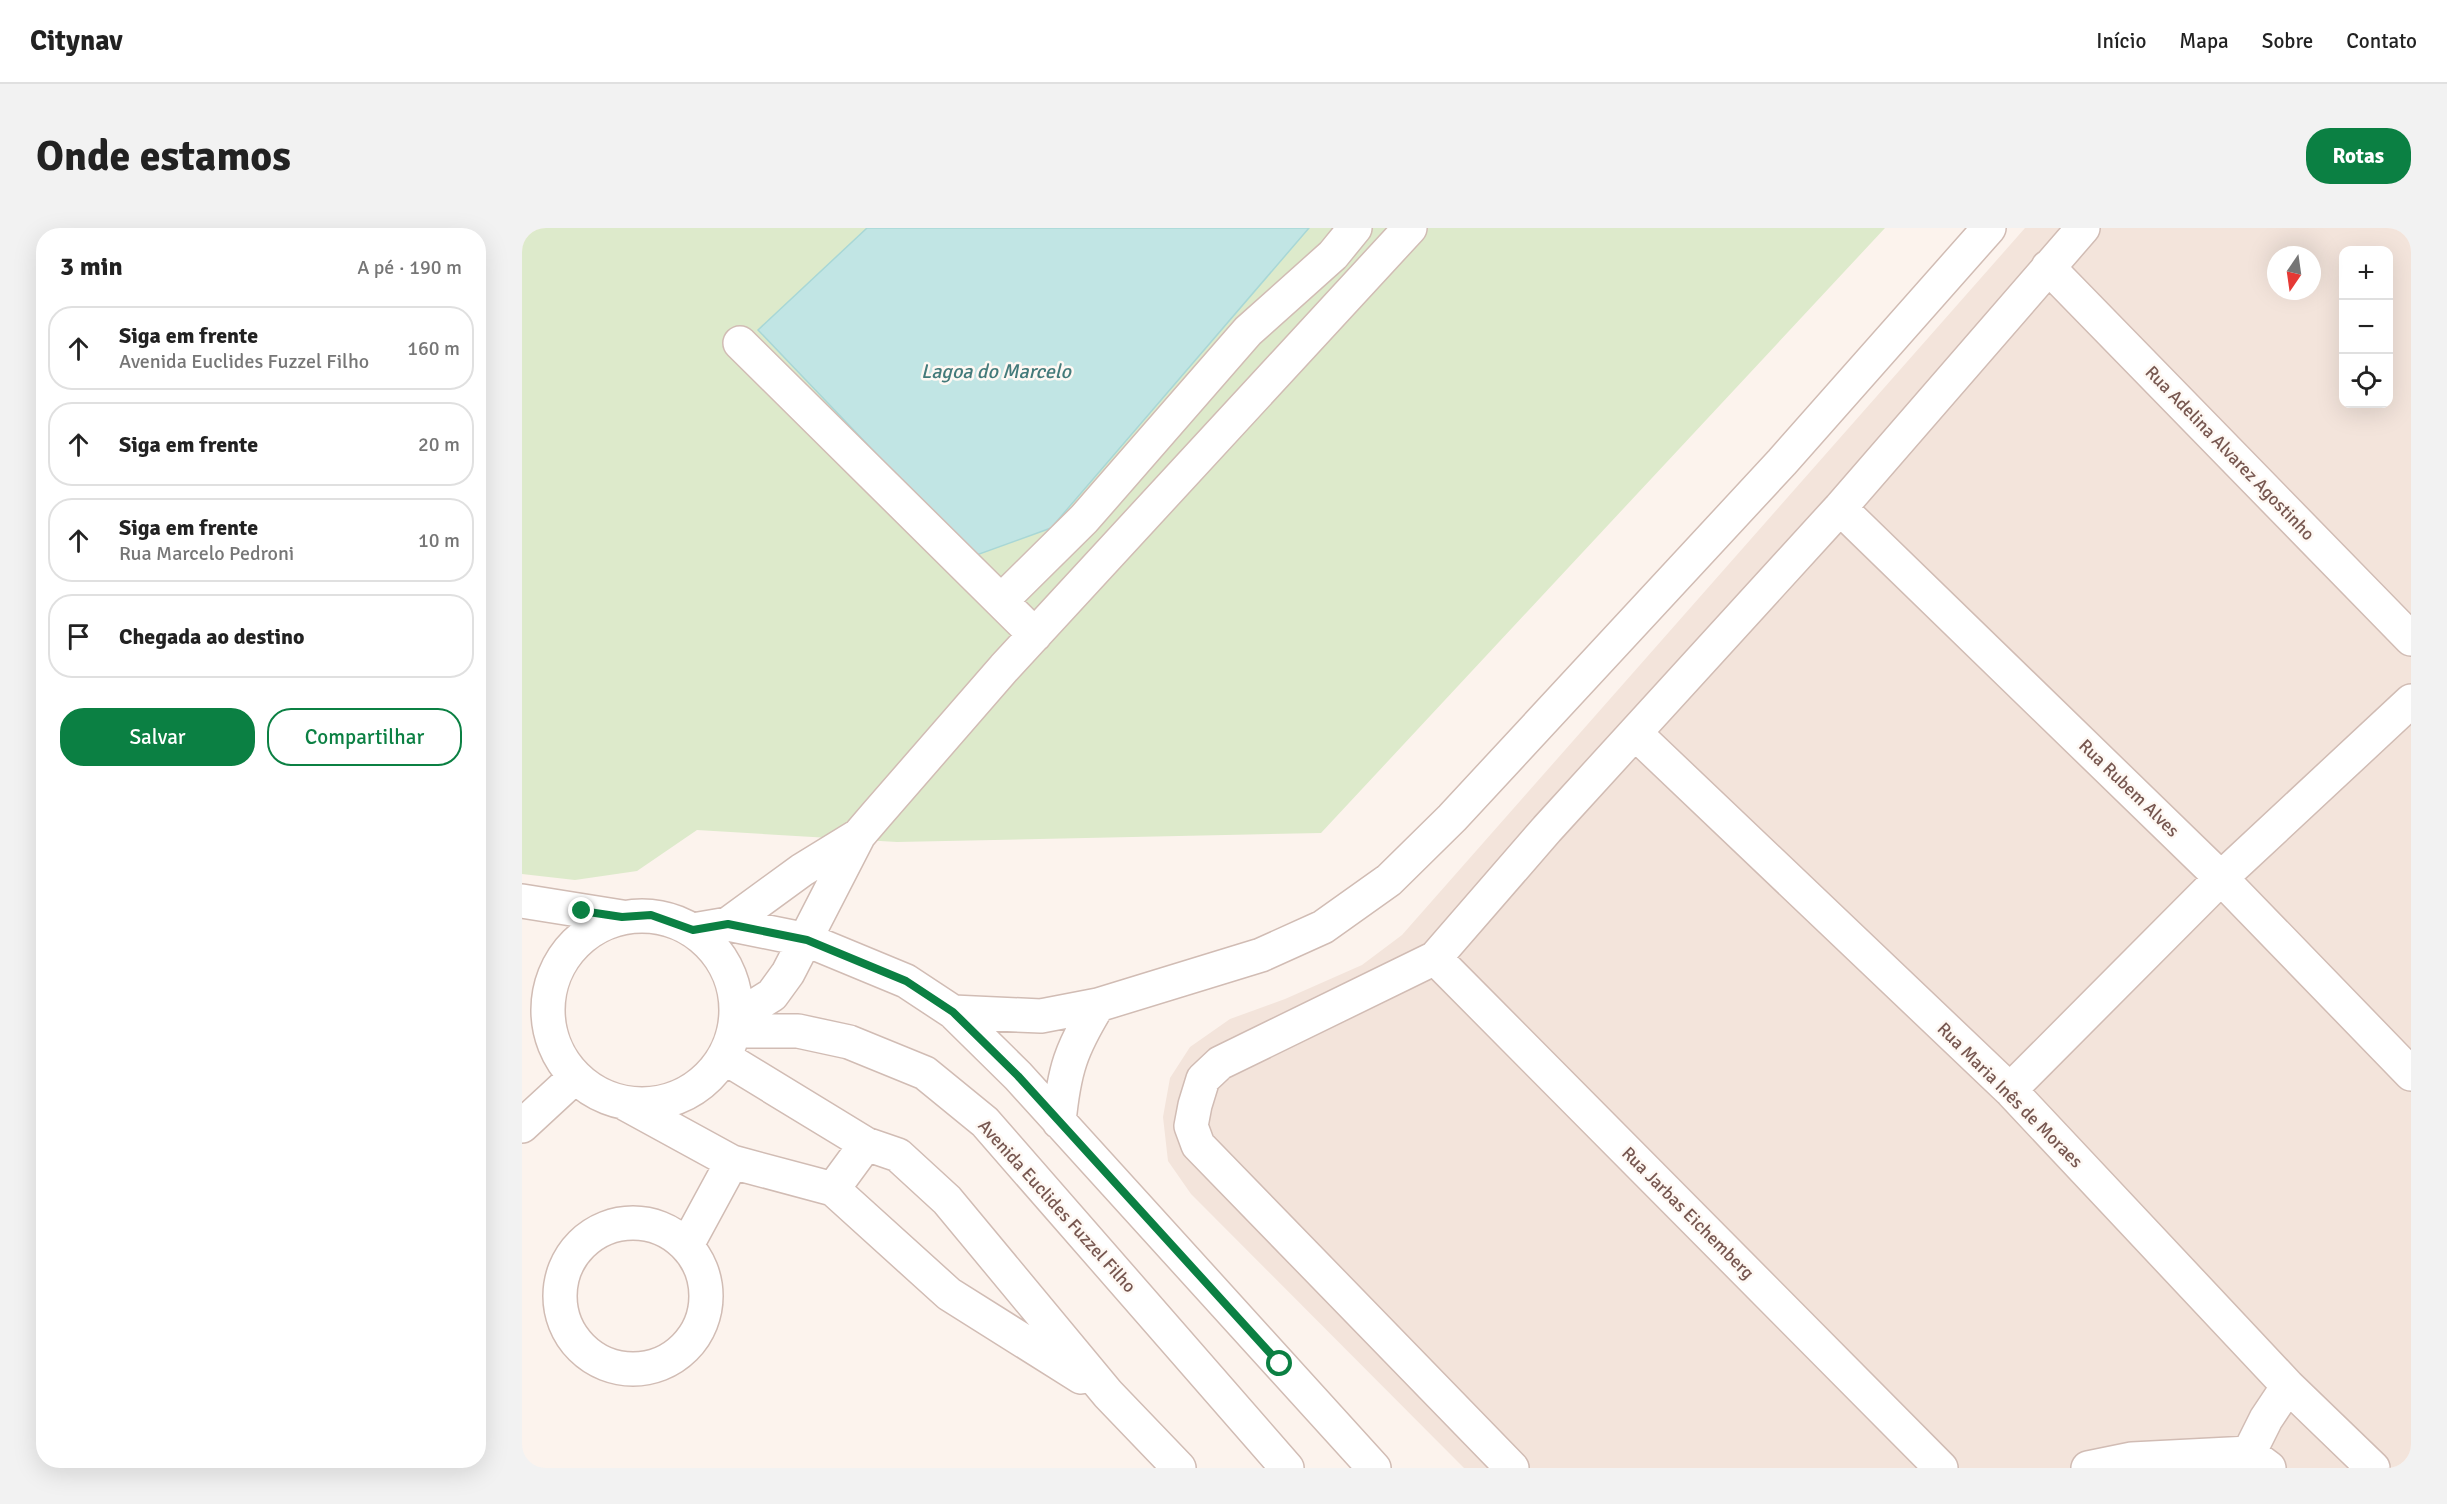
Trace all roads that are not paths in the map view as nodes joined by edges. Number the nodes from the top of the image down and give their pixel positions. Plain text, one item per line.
1 (1355, 228) edge
2 (1410, 228) edge
3 (1989, 228) edge
4 (2083, 228) edge
5 (2048, 267) junction
6 (1840, 508) junction
7 (1035, 635) junction
8 (2411, 639) edge
9 (2411, 701) edge
10 (1635, 733) junction
11 (859, 835) junction
12 (2221, 878) junction
13 (522, 901) edge
14 (622, 917) junction
15 (728, 924) junction
16 (693, 930) junction
17 (807, 940) junction
18 (1436, 958) junction
19 (1098, 1005) junction
20 (953, 1012) junction
21 (522, 1029) edge
22 (733, 1032) junction
23 (566, 1065) junction
24 (2411, 1074) edge
25 (2010, 1090) junction
26 (626, 1104) junction
27 (1059, 1122) junction
28 (522, 1126) edge
29 (866, 1144) junction
30 (732, 1162) junction
31 (833, 1189) junction
32 (687, 1245) junction
33 (2288, 1386) junction
34 (1108, 1394) junction
35 (2259, 1460) edge
36 (1179, 1468) edge
37 (1287, 1468) edge
38 (1374, 1468) edge
39 (1512, 1468) edge
40 (1941, 1468) edge
41 (2088, 1468) edge
42 (2373, 1468) edge

1 - 7 street
2 - 7 street
3 - 19 street
4 - 5 street
5 - 6 street
5 - 8 street, Rua Adelina Alvarez Agostinho
6 - 10 street
6 - 12 street, Rua Rubem Alves
7 - 11 street
9 - 12 street
10 - 18 street
10 - 25 street, Rua Maria Inês de Moraes
11 - 15 street
11 - 17 street
12 - 24 street, Rua Rubem Alves
12 - 25 street
13 - 14 street
14 - 16 street
14 - 23 street
15 - 16 street
15 - 17 street
16 - 22 street
17 - 20 street
17 - 22 street
18 - 39 street
18 - 40 street, Rua Jarbas Eichemberg
19 - 20 street
19 - 27 street
20 - 27 street
21 - 23 street
22 - 26 street
22 - 29 street
22 - 37 street, Avenida Euclides Fuzzel Filho
23 - 26 street
23 - 28 street
25 - 33 street, Rua Maria Inês de Moraes
26 - 30 street
27 - 38 street
29 - 31 street
29 - 34 street
30 - 31 street
30 - 32 street
31 - 34 street
32 - 32 street
33 - 35 street
33 - 42 street, Rua Maria Inês de Moraes
34 - 36 street
35 - 41 street

